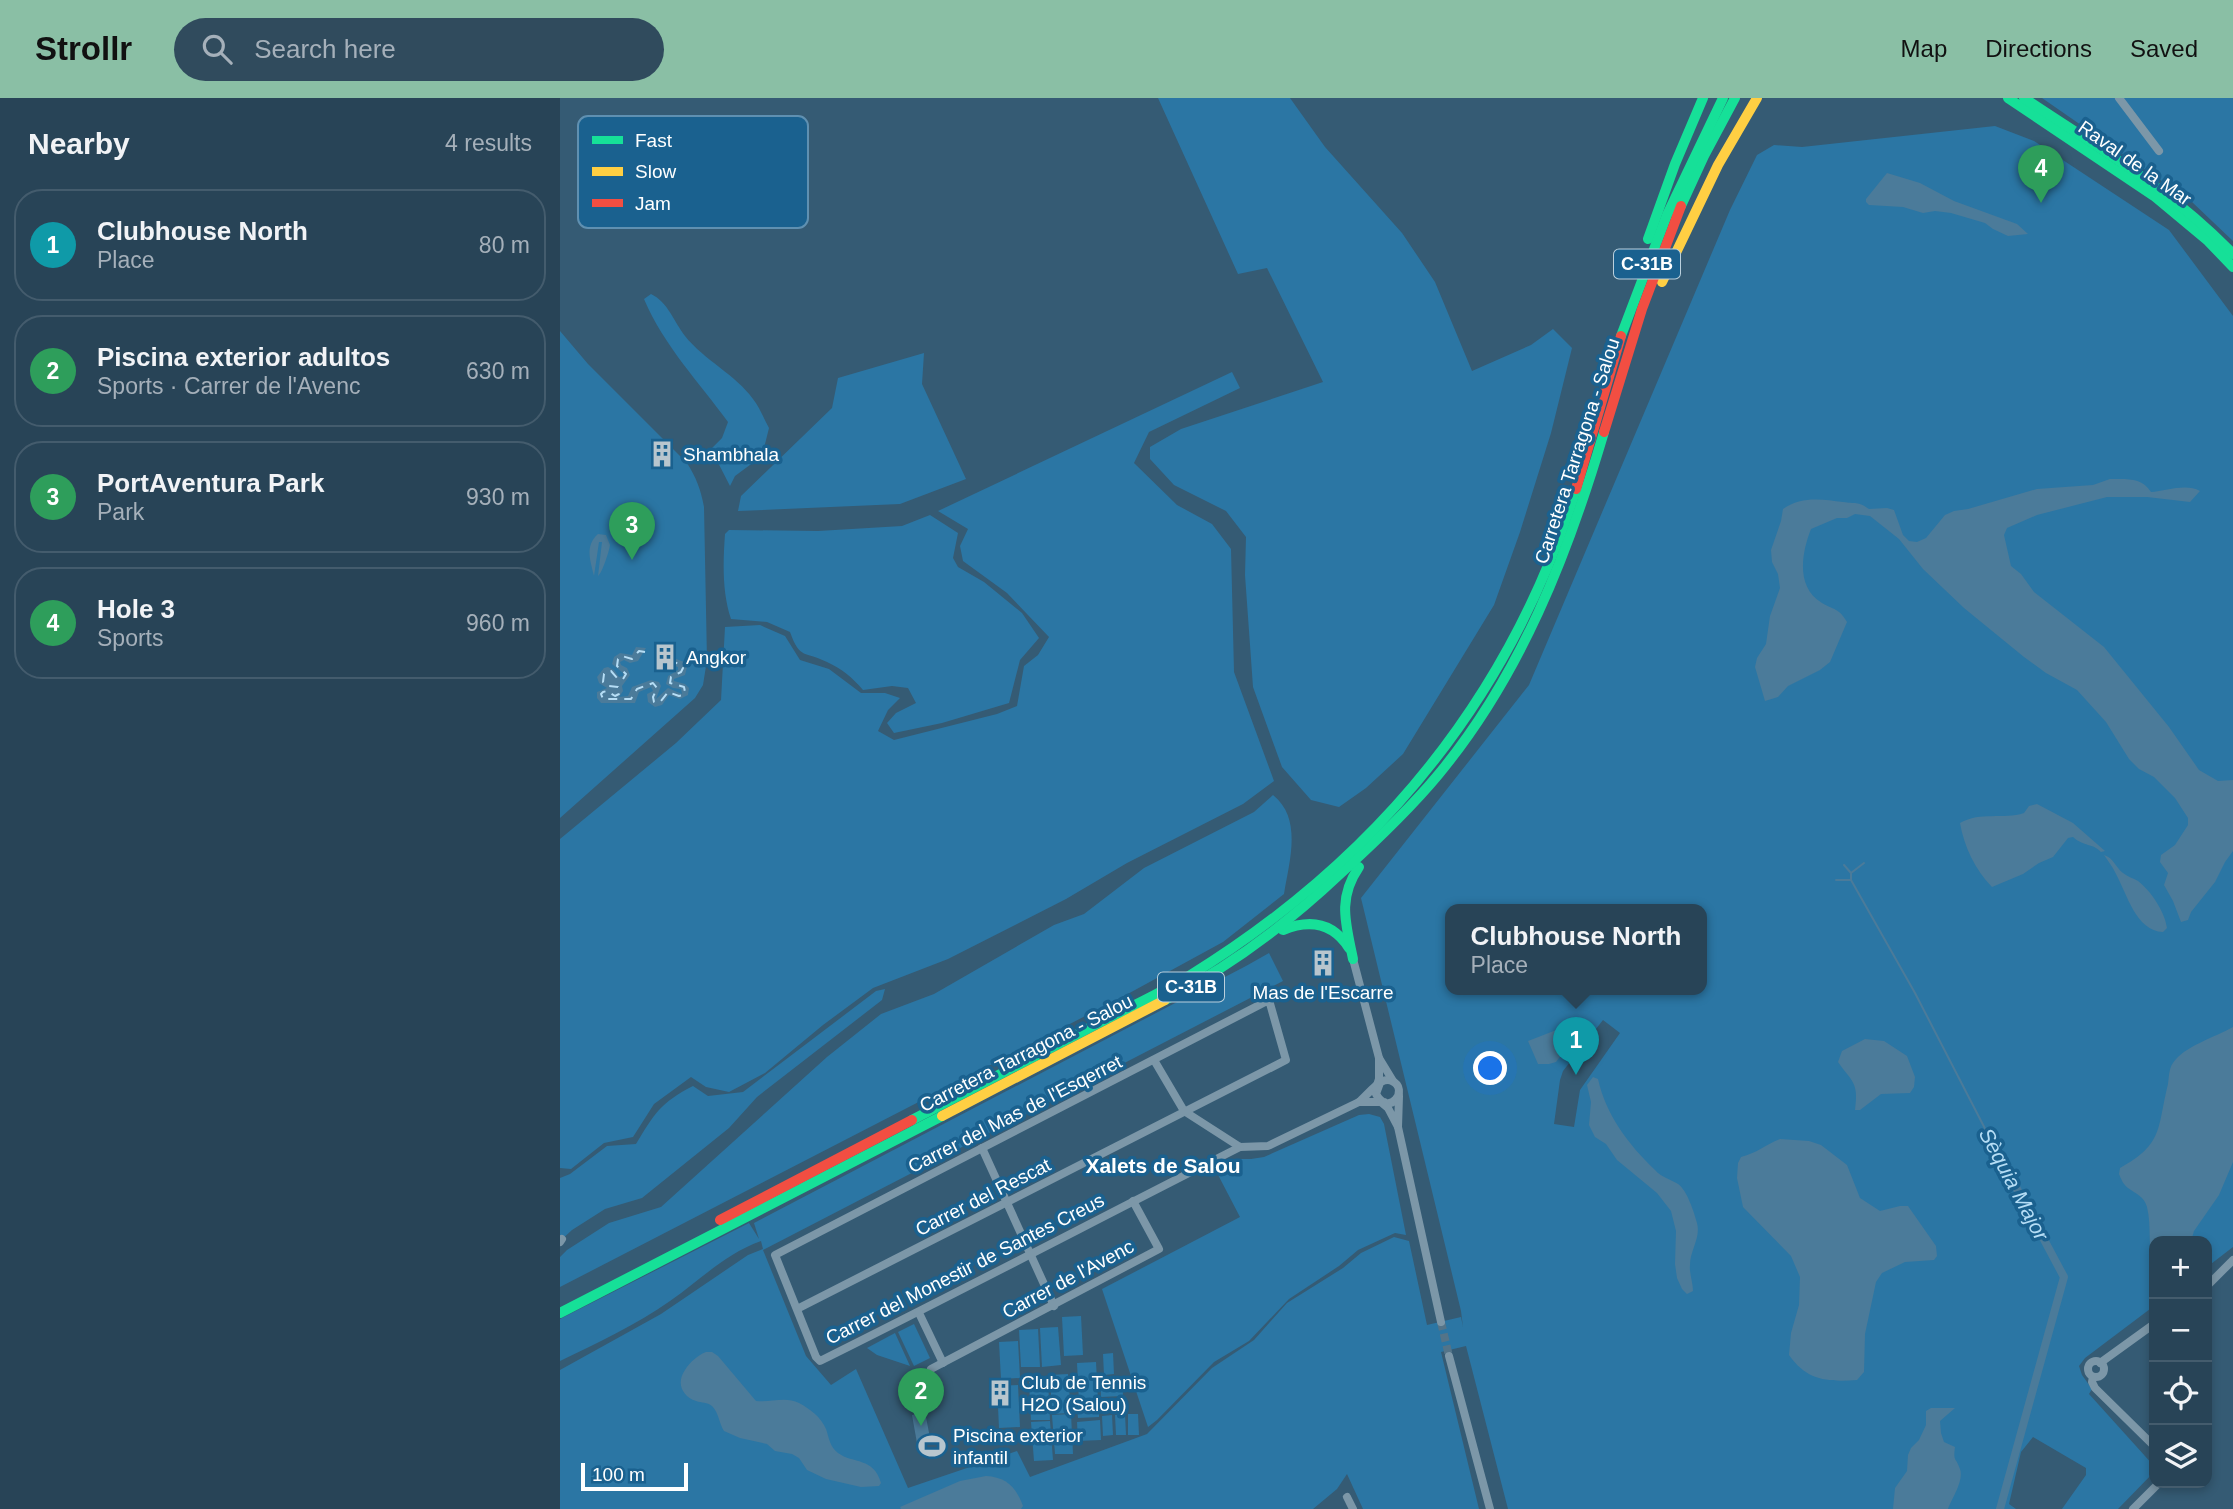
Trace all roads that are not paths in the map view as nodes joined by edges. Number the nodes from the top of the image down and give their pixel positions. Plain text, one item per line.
1 (1703, 98) edge
2 (1723, 98) edge
3 (1735, 98) edge
4 (1757, 98) edge
5 (2008, 98) edge
6 (2024, 98) edge
7 (2119, 98) edge
8 (2159, 152) dead end
9 (2233, 254) edge
10 (2233, 267) edge
11 (1604, 433) junction
12 (1591, 438) junction
13 (1405, 810) junction
14 (1252, 948) junction
15 (1353, 959) junction
16 (1269, 1000) joint
17 (1379, 1058) junction
18 (1154, 1059) junction
19 (1393, 1082) junction
20 (1377, 1086) junction
21 (1399, 1094) junction
22 (1359, 1102) junction
23 (1382, 1102) junction
24 (1184, 1111) junction
25 (1398, 1127) junction
26 (1240, 1147) junction
27 (982, 1148) junction
28 (1133, 1201) junction
29 (1007, 1202) junction
30 (1030, 1253) junction
31 (2233, 1260) edge
32 (2212, 1281) edge
33 (560, 1302) edge
34 (1054, 1306) junction
35 (797, 1309) junction
36 (560, 1313) edge
37 (919, 1313) junction
38 (1441, 1322) tunnel mouth
39 (2149, 1328) edge
40 (1449, 1356) tunnel mouth
41 (943, 1363) junction
42 (931, 1369) dead end
43 (2149, 1441) edge
44 (2154, 1488) edge
45 (1347, 1497) dead end
46 (1353, 1509) edge
47 (1490, 1509) edge
48 (2133, 1509) edge

1 - 12 main road
2 - 12 main road, Carretera Tarragona - Salou / C-31B
3 - 11 main road, Carretera Tarragona - Salou / C-31B
4 - 11 main road
5 - 10 main road, Raval de la Mar
6 - 9 main road, Raval de la Mar
7 - 8 street
11 - 13 main road, Carretera Tarragona - Salou / C-31B
12 - 33 main road, Carretera Tarragona - Salou / C-31B
13 - 14 main road, Carretera Tarragona - Salou / C-31B
13 - 15 main road
14 - 15 main road
14 - 36 main road, Carretera Tarragona - Salou / C-31B
15 - 17 street
16 - 18 street, Carrer del Mas de l'Esqerret
16 - 24 street, Carrer del Rescat
17 - 19 street
17 - 20 street
18 - 24 street
18 - 27 street, Carrer del Mas de l'Esqerret
19 - 20 street
19 - 21 street
20 - 22 street
20 - 23 street
21 - 23 street
21 - 25 street
22 - 23 street
22 - 26 street
23 - 25 street
24 - 26 street
24 - 29 street, Carrer del Rescat
25 - 38 street
26 - 28 street, Carrer del Monestir de Santes Creus
27 - 29 street
27 - 35 street, Carrer del Mas de l'Esqerret
28 - 30 street, Carrer del Monestir de Santes Creus
28 - 34 street, Carrer de l'Avenc
29 - 30 street
29 - 35 street, Carrer del Rescat
30 - 34 street
30 - 37 street, Carrer del Monestir de Santes Creus
31 - 32 street
34 - 41 street, Carrer de l'Avenc
35 - 37 street, Carrer del Monestir de Santes Creus
37 - 41 street
39 - 43 street
40 - 47 street
41 - 42 street, Carrer de l'Avenc
44 - 48 street
45 - 46 street

